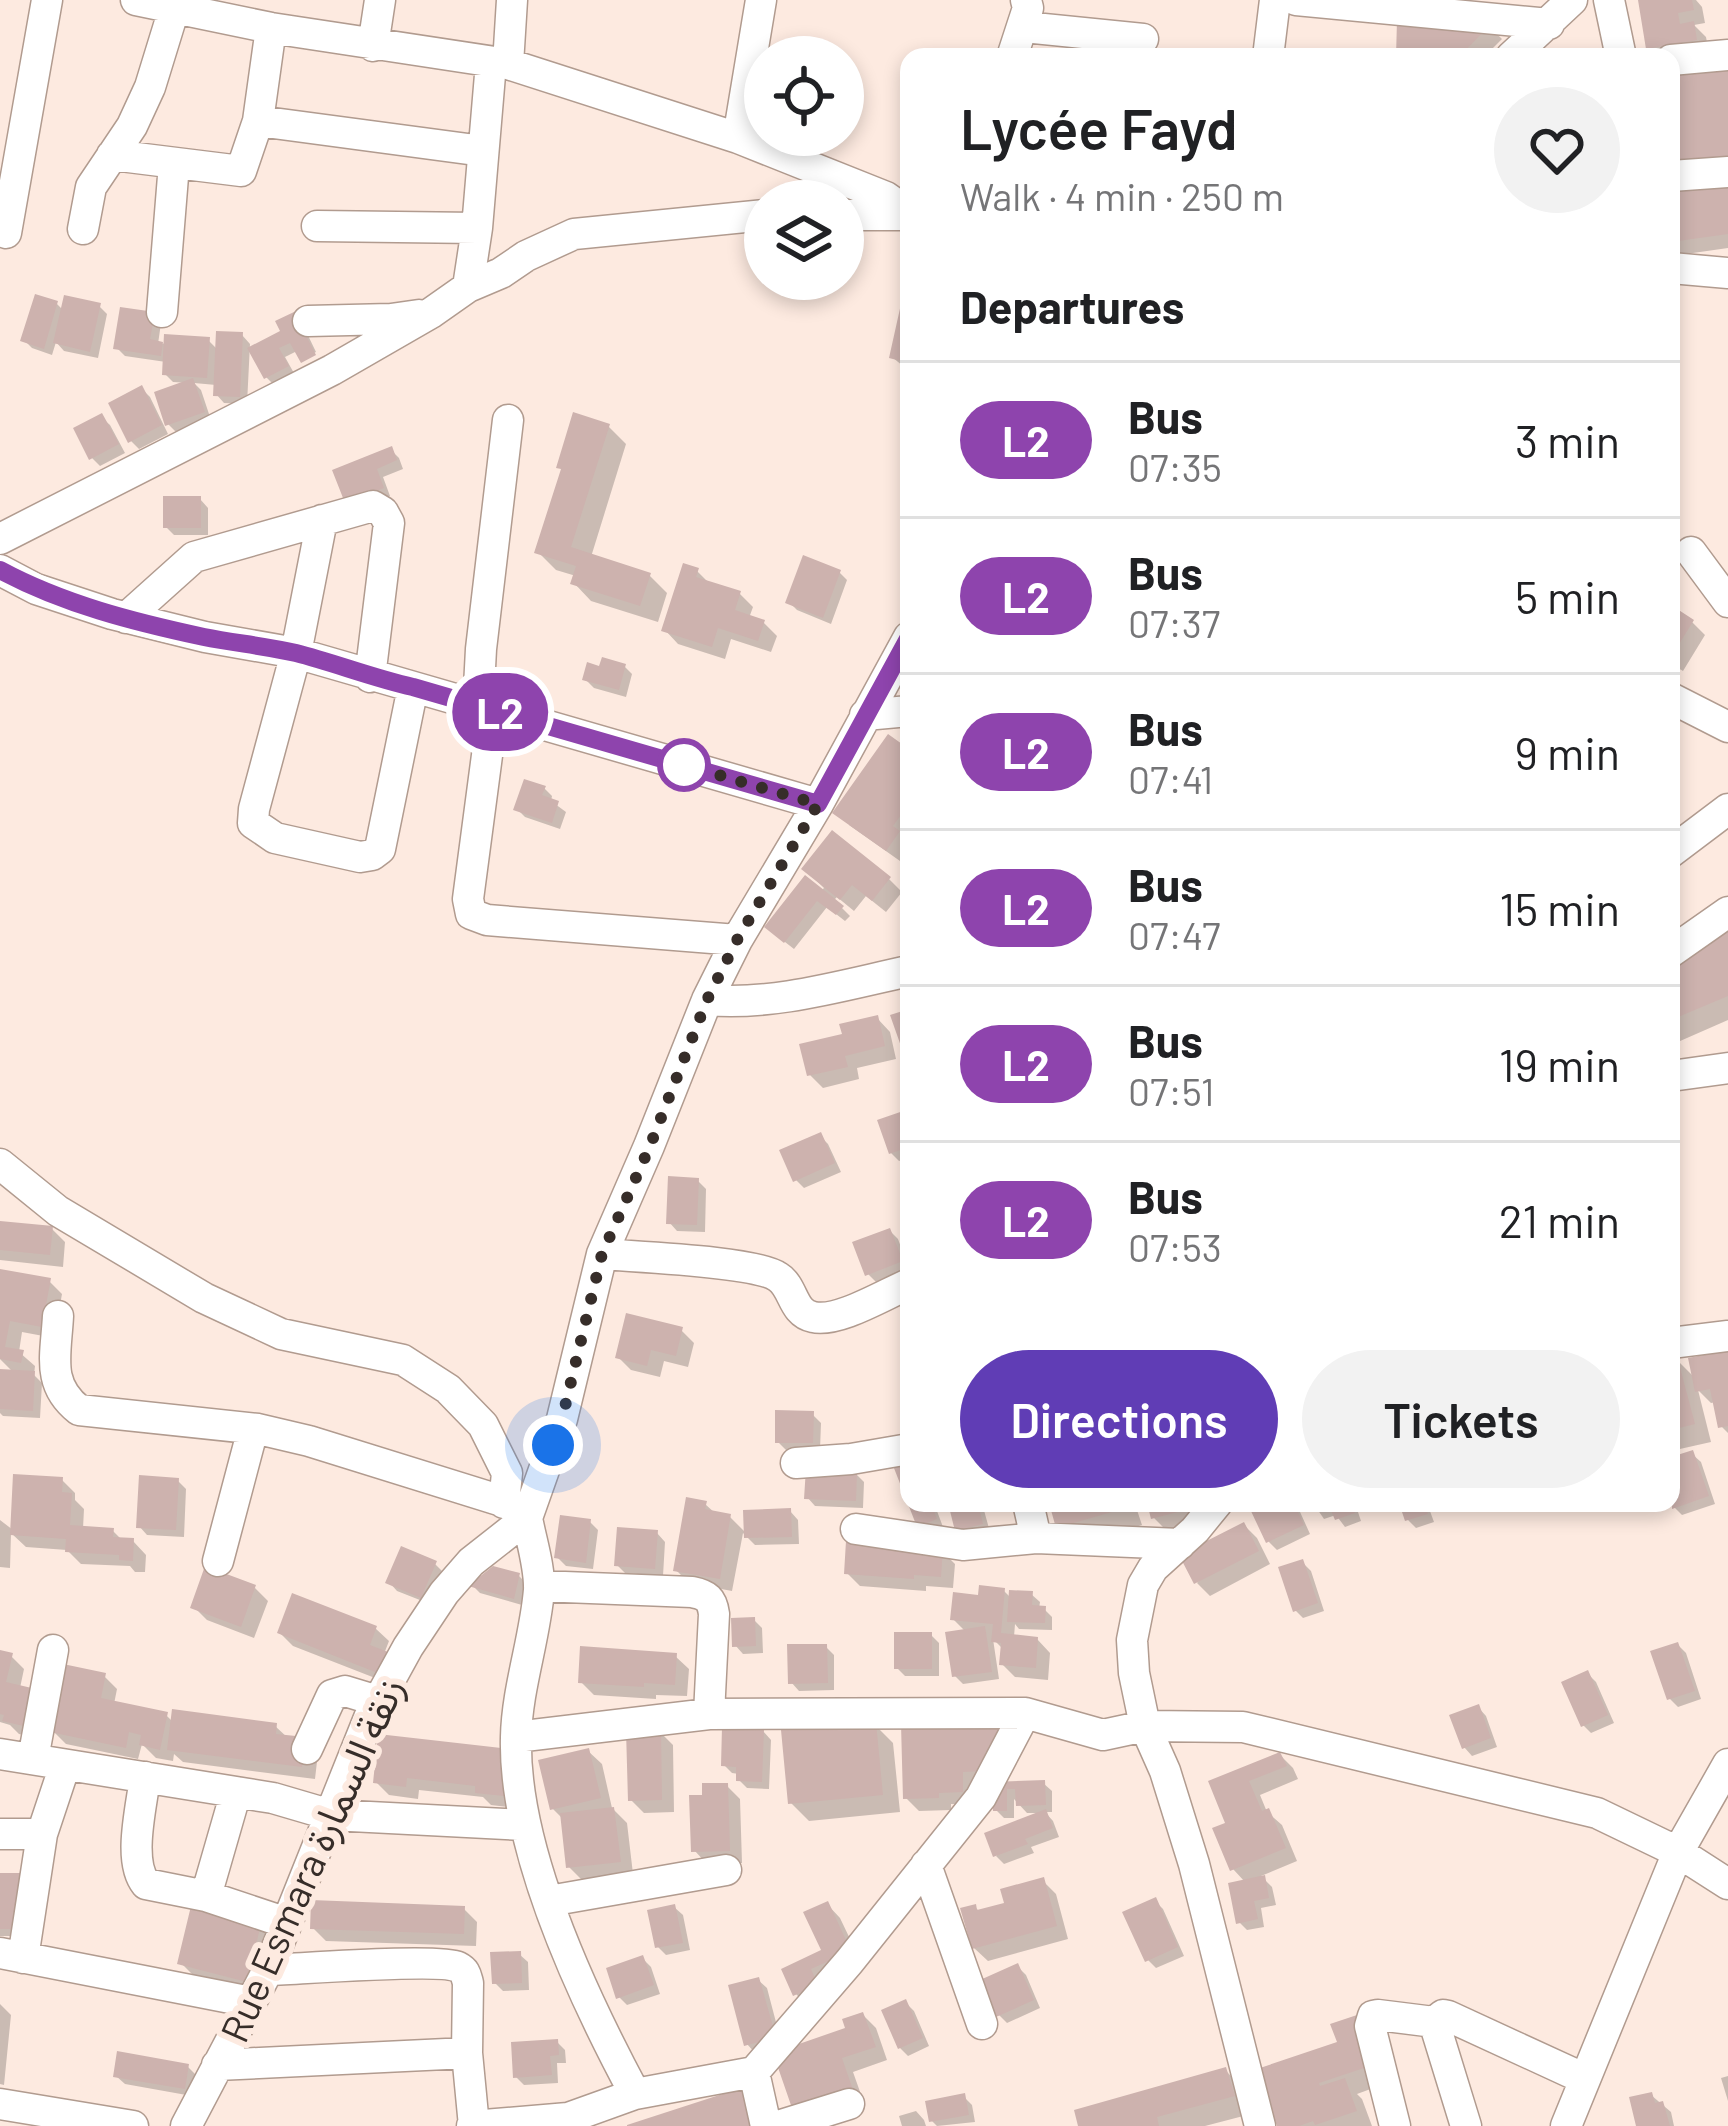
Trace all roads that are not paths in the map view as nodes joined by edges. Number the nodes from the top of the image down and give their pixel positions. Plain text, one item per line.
1 (47, 0) edge
2 (136, 0) edge
3 (380, 0) edge
4 (512, 0) edge
5 (761, 0) edge
6 (1275, 0) edge
7 (1296, 0) edge
8 (1572, 0) edge
9 (1609, 0) edge
10 (1444, 7) edge
11 (174, 9) junction
12 (228, 10) edge
13 (1025, 14) edge
14 (1549, 24) junction
15 (271, 28) junction
16 (1144, 39) dead end
17 (373, 46) junction
18 (1015, 48) edge
19 (1269, 48) edge
20 (1521, 48) edge
21 (1619, 48) edge
22 (1728, 55) edge
23 (1680, 59) edge
24 (500, 64) junction
25 (258, 121) junction
26 (738, 138) junction
27 (483, 151) junction
28 (112, 155) junction
29 (174, 164) junction
30 (1728, 172) edge
31 (1680, 175) edge
32 (900, 207) edge
33 (900, 214) edge
34 (864, 215) edge
35 (744, 217) edge
36 (317, 226) dead end
37 (477, 229) junction
38 (83, 230) dead end
39 (6, 233) dead end
40 (1680, 269) edge
41 (1728, 273) edge
42 (468, 287) junction
43 (161, 312) dead end
44 (430, 313) junction
45 (308, 321) dead end
46 (508, 420) dead end
47 (322, 520) junction
48 (0, 539) edge
49 (1681, 550) edge
50 (1728, 559) edge
51 (0, 570) edge
52 (1728, 602) edge
53 (126, 618) junction
54 (296, 653) junction
55 (900, 654) edge
56 (370, 677) junction
57 (413, 687) junction
58 (1680, 703) edge
59 (485, 708) junction
60 (900, 712) edge
61 (866, 716) junction
62 (1718, 722) edge
63 (1680, 724) edge
64 (818, 804) junction
65 (1728, 809) edge
66 (1680, 845) edge
67 (1728, 912) edge
68 (737, 940) junction
69 (1680, 946) edge
70 (900, 973) edge
71 (707, 1000) junction
72 (1728, 1068) edge
73 (1680, 1075) edge
74 (0, 1163) edge
75 (602, 1254) junction
76 (900, 1288) edge
77 (58, 1316) dead end
78 (1728, 1336) edge
79 (1680, 1342) edge
80 (254, 1429) junction
81 (900, 1451) edge
82 (796, 1463) dead end
83 (520, 1510) junction
84 (1030, 1512) edge
85 (1210, 1512) edge
86 (856, 1529) dead end
87 (1036, 1538) junction
88 (1180, 1544) junction
89 (218, 1561) dead end
90 (539, 1586) junction
91 (52, 1651) dead end
92 (378, 1700) junction
93 (1025, 1713) junction
94 (709, 1714) junction
95 (1145, 1726) junction
96 (516, 1737) junction
97 (307, 1749) dead end
98 (0, 1754) edge
99 (33, 1759) junction
100 (1728, 1764) edge
101 (65, 1765) junction
102 (145, 1777) junction
103 (236, 1792) junction
104 (331, 1815) junction
105 (524, 1825) junction
106 (0, 1834) edge
107 (42, 1834) junction
108 (1678, 1852) junction
109 (926, 1865) junction
110 (726, 1870) dead end
111 (1728, 1884) edge
112 (206, 1896) junction
113 (550, 1901) junction
114 (287, 1923) junction
115 (12, 1955) edge
116 (268, 1970) junction
117 (251, 2002) junction
118 (1435, 2022) junction
119 (982, 2024) dead end
120 (467, 2053) junction
121 (217, 2065) junction
122 (754, 2072) junction
123 (1585, 2079) junction
124 (634, 2094) junction
125 (0, 2104) edge
126 (849, 2104) dead end
127 (133, 2126) edge
128 (186, 2126) edge
129 (473, 2126) edge
130 (766, 2126) edge
131 (778, 2126) edge
132 (1260, 2126) edge
133 (1395, 2126) edge
134 (1466, 2126) edge
135 (1565, 2126) edge

1 - 39 street
2 - 11 street
3 - 17 street
4 - 24 street
5 - 26 street
6 - 19 street
7 - 10 street
8 - 14 street
9 - 21 street
10 - 14 street
11 - 12 street
11 - 28 street
12 - 15 street
13 - 16 street
13 - 18 street
14 - 20 street
15 - 17 street
15 - 25 street
17 - 24 street
22 - 23 street
24 - 26 street
24 - 27 street
25 - 27 street
25 - 29 street
26 - 32 street
27 - 37 street
28 - 29 street
28 - 38 street
29 - 43 street
30 - 31 street
33 - 34 street
35 - 42 street
36 - 37 street
37 - 42 street
40 - 41 street
42 - 44 street
44 - 45 street
44 - 48 street
46 - 59 street
47 - 53 street
47 - 54 street
47 - 56 street
49 - 50 street
49 - 52 street
51 - 53 street
53 - 54 street
54 - 56 street
54 - 57 street
55 - 61 street
56 - 57 street
57 - 59 street
58 - 62 street
59 - 64 street
59 - 68 street
60 - 61 street
61 - 64 street
62 - 63 street
64 - 68 street
65 - 66 street
67 - 69 street
68 - 71 street
70 - 71 street
71 - 75 street
72 - 73 street
74 - 83 street
75 - 76 street
75 - 83 street
77 - 80 street
78 - 79 street
80 - 83 street
80 - 89 street
81 - 82 street
83 - 90 street
83 - 92 street, Rue Esmara زنقة السمارة
84 - 87 street
85 - 88 street
86 - 87 street
87 - 88 street
88 - 95 street
90 - 94 street
90 - 96 street
91 - 99 street
92 - 97 street
92 - 104 street, Rue Esmara زنقة السمارة
93 - 94 street
93 - 95 street
93 - 109 street
94 - 96 street
95 - 108 street
95 - 132 street
96 - 105 street
98 - 99 street
99 - 101 street
100 - 108 street
101 - 102 street
101 - 107 street
102 - 103 street
102 - 112 street
103 - 104 street
103 - 112 street
104 - 105 street
104 - 114 street, Rue Esmara زنقة السمارة
105 - 113 street
106 - 107 street
107 - 115 street
108 - 111 street
108 - 123 street
109 - 119 street
109 - 122 street
110 - 113 street
112 - 114 street
113 - 124 street
114 - 116 street, Rue Esmara زنقة السمارة
115 - 117 street
116 - 117 street, Rue Esmara زنقة السمارة
116 - 120 street
117 - 121 street, Rue Esmara زنقة السمارة
118 - 123 street
118 - 133 street
118 - 134 street
120 - 121 street
120 - 129 street
121 - 128 street, Rue Esmara زنقة السمارة
122 - 124 street
122 - 130 street
123 - 135 street
124 - 129 street
125 - 127 street
126 - 131 street

